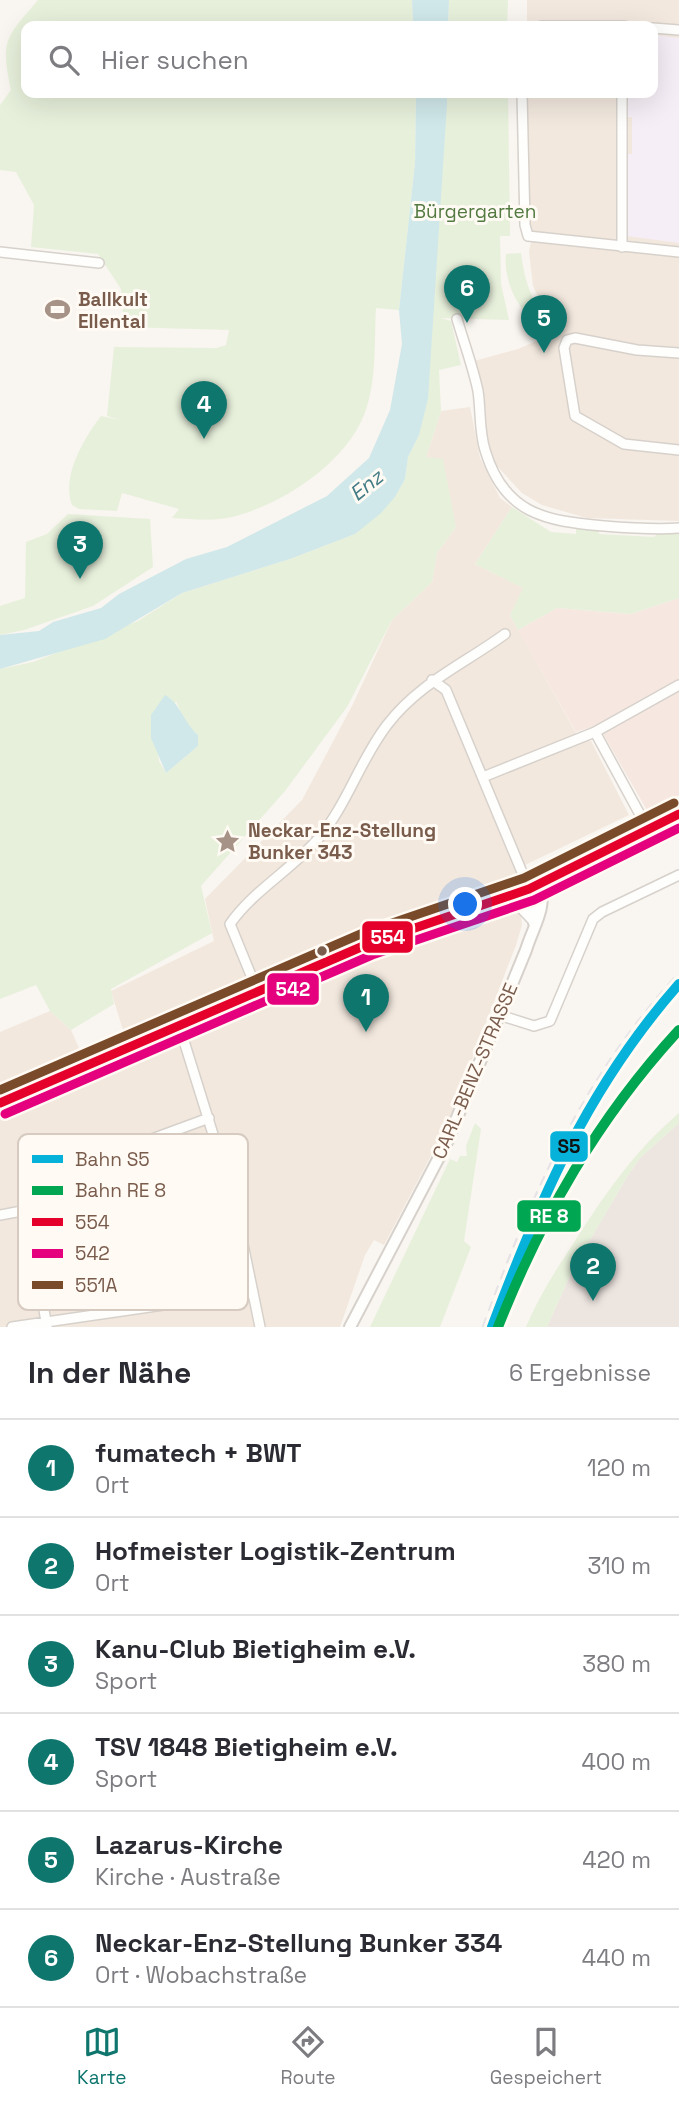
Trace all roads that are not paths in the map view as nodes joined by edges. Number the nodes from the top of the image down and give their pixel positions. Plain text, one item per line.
1 (658, 28) edge
2 (679, 30) edge
3 (522, 98) edge
4 (622, 98) edge
5 (622, 247) junction
6 (0, 252) edge
7 (679, 252) edge
8 (99, 262) dead end
9 (457, 319) dead end
10 (679, 353) edge
11 (679, 450) edge
12 (679, 528) edge
13 (505, 634) dead end
14 (432, 680) junction
15 (679, 685) edge
16 (595, 732) junction
17 (483, 777) junction
18 (679, 814) edge
19 (649, 831) junction
20 (679, 875) edge
21 (540, 884) junction
22 (529, 889) junction
23 (499, 900) junction
24 (534, 923) junction
25 (257, 990) junction
26 (499, 1015) junction
27 (179, 1025) junction
28 (0, 1103) edge
29 (209, 1118) junction
30 (165, 1134) edge
31 (214, 1134) edge
32 (18, 1212) edge
33 (0, 1215) edge
34 (248, 1268) edge
35 (253, 1292) junction
36 (248, 1293) edge
37 (137, 1310) edge
38 (47, 1324) edge
39 (12, 1327) edge
40 (260, 1327) edge
41 (350, 1327) edge

1 - 2 street
3 - 5 street
4 - 5 street
5 - 7 street
6 - 8 street
9 - 12 street
10 - 11 street
13 - 14 street
14 - 17 street
14 - 25 street
15 - 16 street
16 - 17 street
16 - 19 street
17 - 22 street
18 - 19 street
19 - 21 street
20 - 26 street
21 - 22 street
21 - 24 street, CARL-BENZ-STRASSE
22 - 23 street
22 - 24 street, CARL-BENZ-STRASSE
23 - 24 street
23 - 25 street
24 - 26 street, CARL-BENZ-STRASSE
25 - 27 street
26 - 41 street, CARL-BENZ-STRASSE
27 - 28 street
27 - 29 street
29 - 30 street
29 - 31 street
32 - 33 street
34 - 35 street
35 - 36 street
35 - 40 street
37 - 38 street
38 - 39 street

